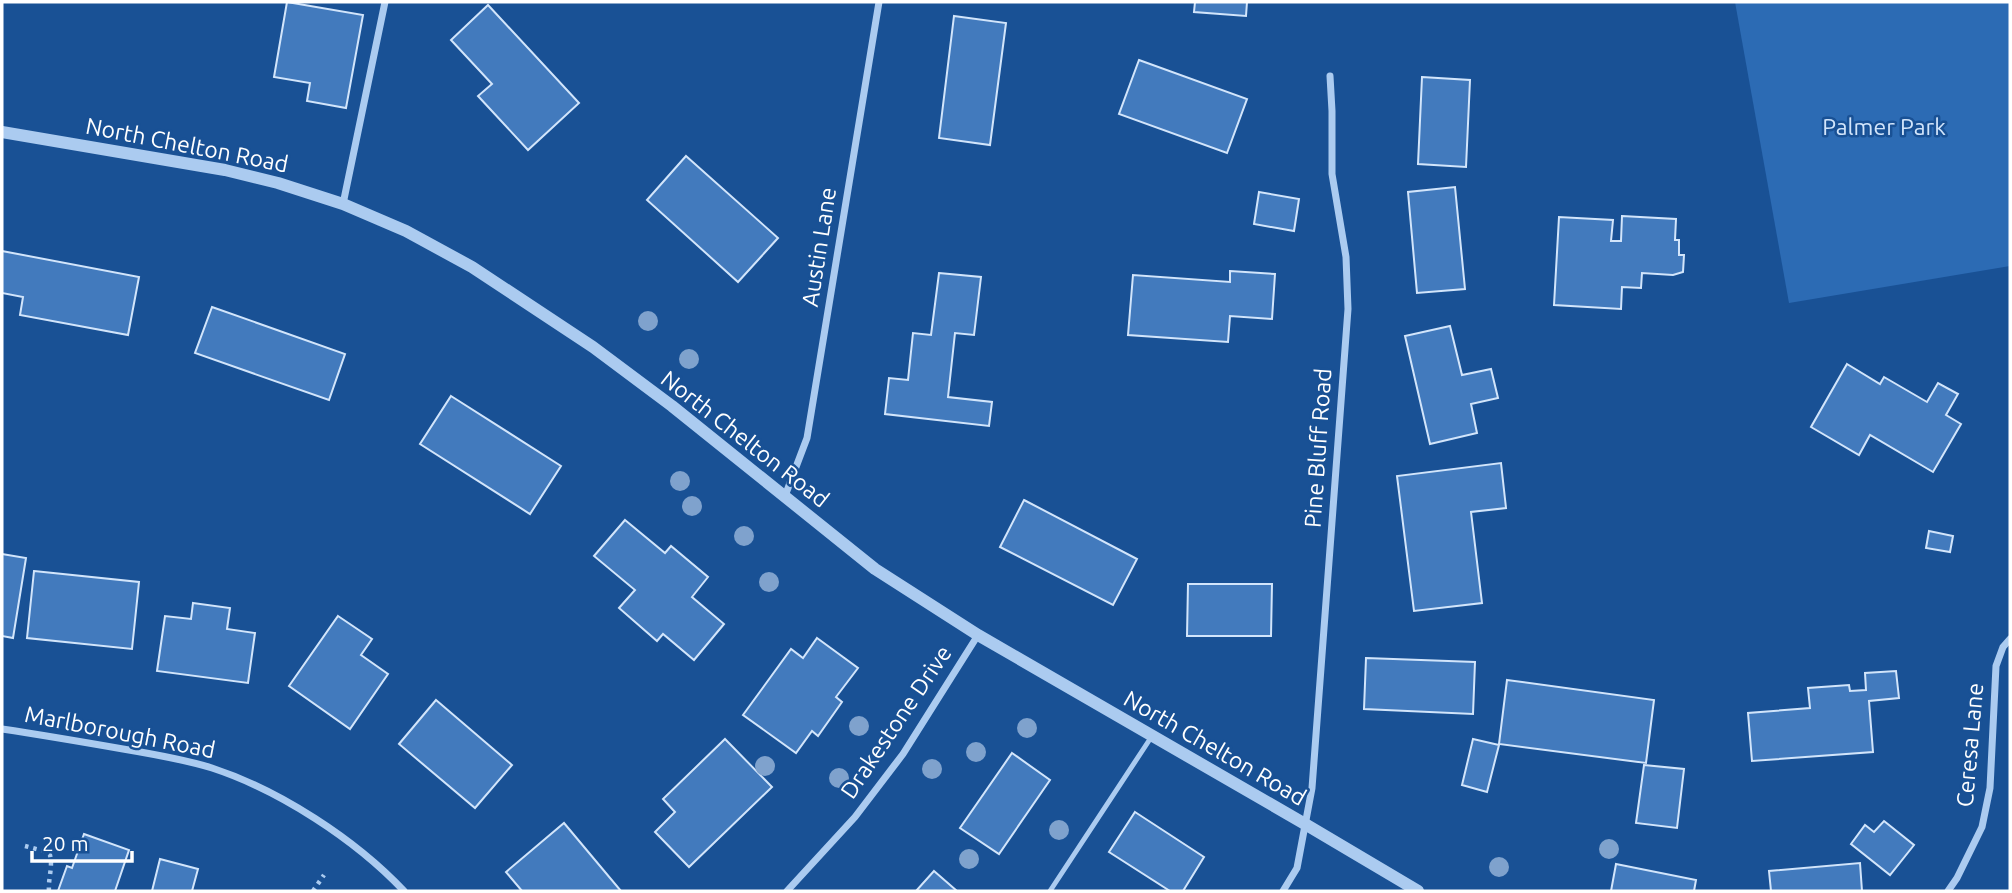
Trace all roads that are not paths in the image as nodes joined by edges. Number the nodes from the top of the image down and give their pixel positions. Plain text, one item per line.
1 (385, 2) edge
2 (879, 2) edge
3 (1330, 76) dead end
4 (2, 132) edge
5 (343, 204) junction
6 (785, 496) junction
7 (978, 635) junction
8 (2010, 639) edge
9 (2, 729) edge
10 (1152, 736) junction
11 (1305, 824) junction
12 (404, 891) edge
13 (787, 891) edge
14 (1050, 891) edge
15 (1283, 891) edge
16 (1418, 891) edge
17 (1948, 891) edge

1 - 5 street
2 - 6 street, Austin Lane
3 - 11 street, Pine Bluff Road
4 - 5 street, North Chelton Road
5 - 6 street, North Chelton Road
6 - 7 street, North Chelton Road
7 - 10 street, North Chelton Road
7 - 13 street, Drakestone Drive
8 - 17 street, Ceresa Lane
9 - 12 street, Marlborough Road
10 - 11 street, North Chelton Road
10 - 14 lane
11 - 15 street, Pine Bluff Road
11 - 16 street, North Chelton Road

